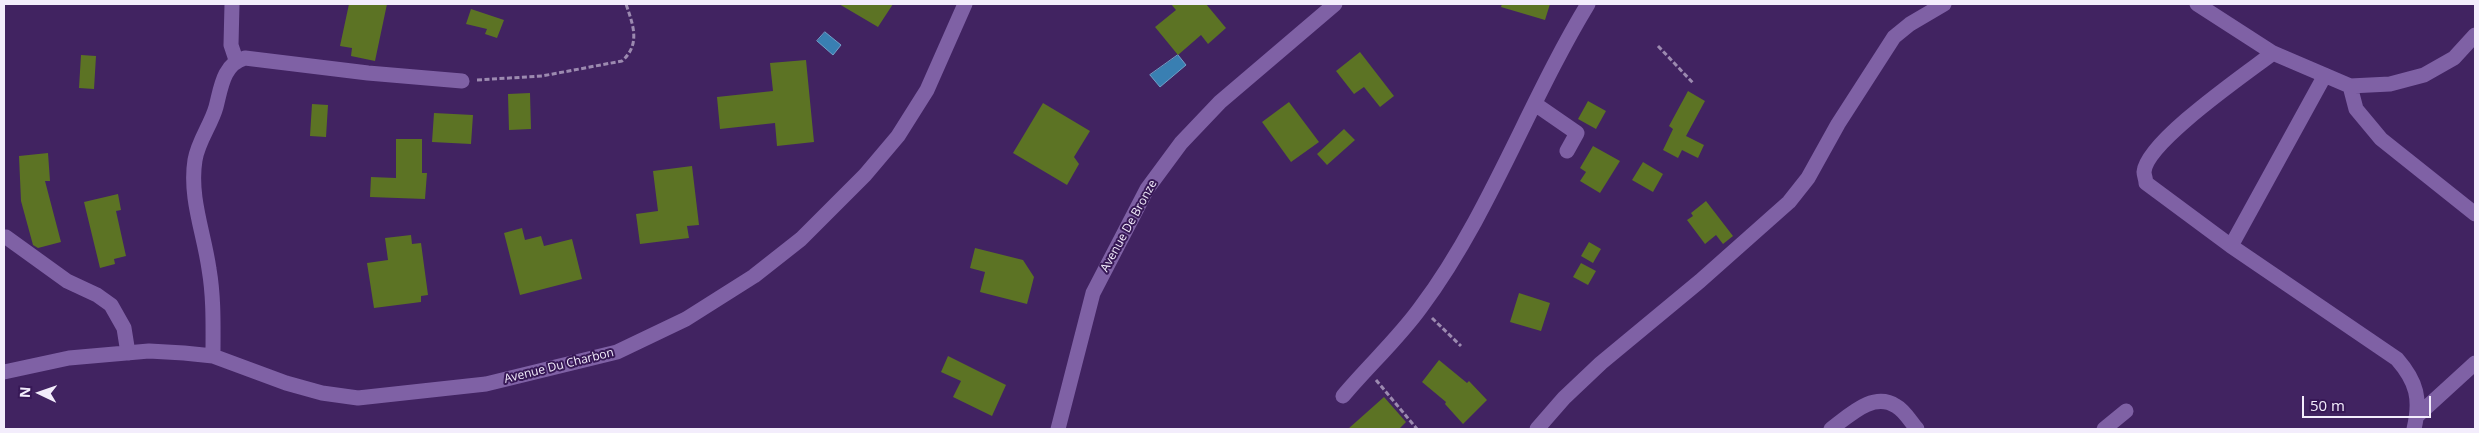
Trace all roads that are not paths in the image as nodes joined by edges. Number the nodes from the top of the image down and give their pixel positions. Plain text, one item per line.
1 (232, 4) edge
2 (965, 4) edge
3 (1335, 4) edge
4 (1588, 4) edge
5 (1944, 4) edge
6 (2197, 4) edge
7 (2475, 35) edge
8 (2273, 53) junction
9 (236, 60) junction
10 (2325, 74) junction
11 (462, 81) road end
12 (2350, 86) junction
13 (1535, 104) junction
14 (1566, 151) dead end
15 (2475, 214) edge
16 (6, 237) dead end
17 (2231, 246) junction
18 (128, 353) junction
19 (213, 356) junction
20 (2475, 364) edge
21 (4, 372) edge
22 (1343, 396) dead end
23 (2126, 411) dead end
24 (2415, 423) edge
25 (1058, 429) edge
26 (1537, 429) edge
27 (1831, 429) edge
28 (1917, 429) edge
29 (2104, 429) edge

1 - 9 street
2 - 19 street, Avenue Du Charbon
3 - 25 street, Avenue De Bronze
4 - 13 street
5 - 26 street
6 - 8 street
7 - 12 street
8 - 10 street
8 - 17 street
9 - 11 street
9 - 19 street
10 - 12 street
10 - 17 street
12 - 15 street
13 - 14 street
13 - 22 street
16 - 18 street
17 - 24 street
18 - 19 street, Avenue Du Charbon
18 - 21 street, Avenue Du Charbon
20 - 24 street
23 - 29 street
27 - 28 street

